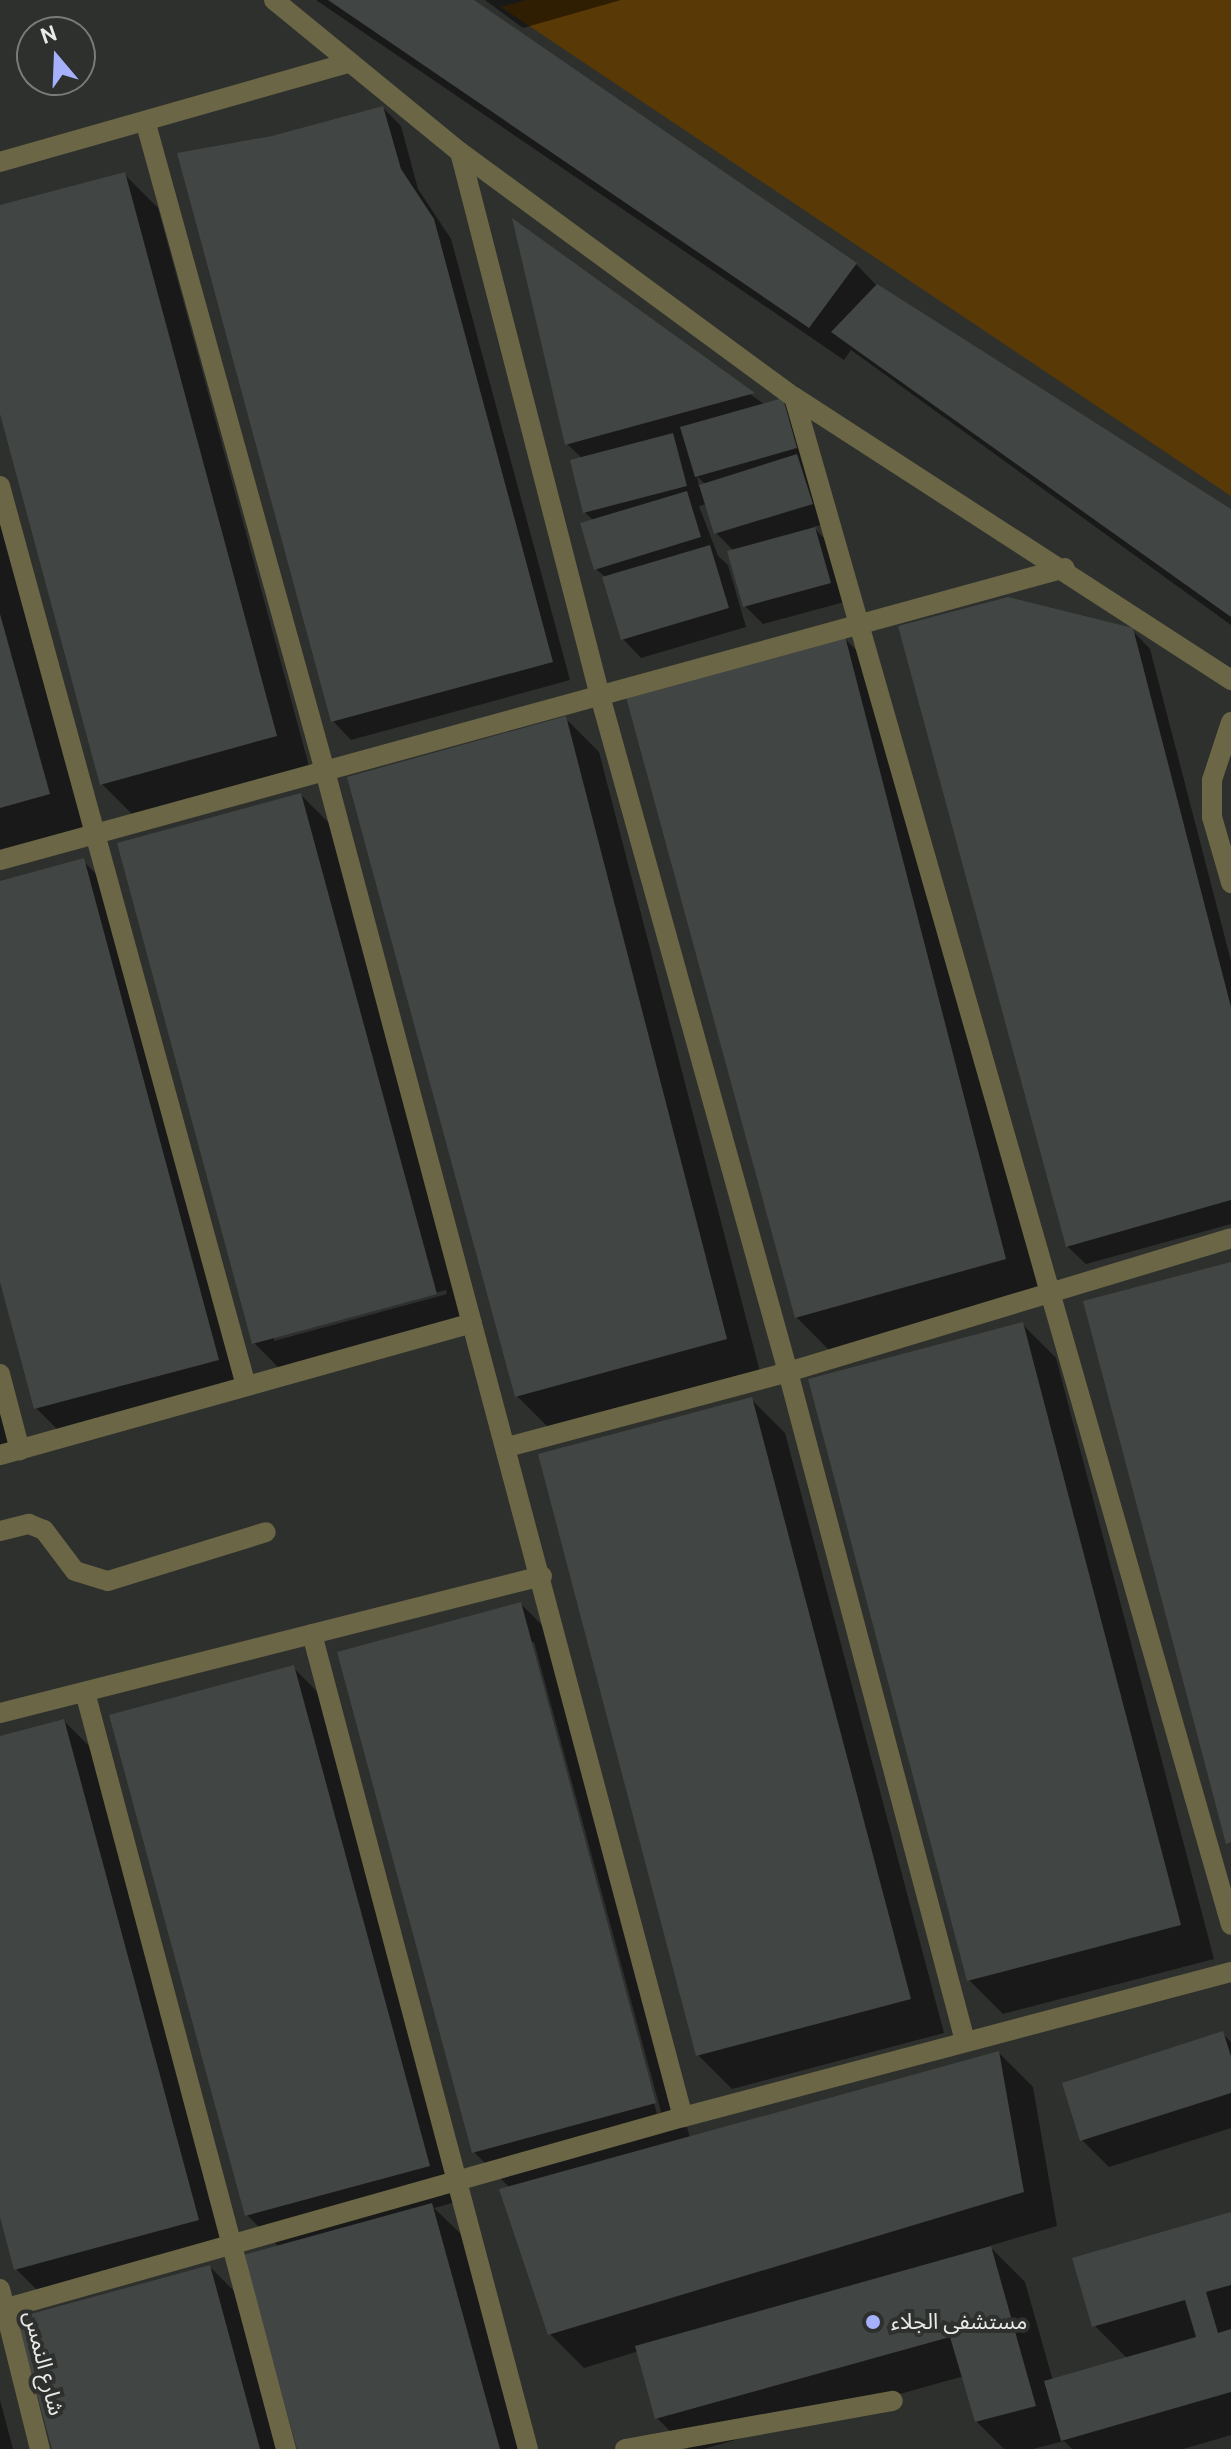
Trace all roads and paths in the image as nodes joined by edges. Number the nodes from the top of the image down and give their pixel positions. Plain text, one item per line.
1 (274, 0) edge
2 (350, 62) junction
3 (146, 124) junction
4 (460, 152) junction
5 (0, 162) edge
6 (794, 397) junction
7 (0, 486) edge
8 (1065, 568) junction
9 (856, 623) junction
10 (1231, 680) edge
11 (600, 696) junction
12 (1231, 722) edge
13 (325, 771) junction
14 (96, 834) junction
15 (0, 860) edge
16 (1231, 883) edge
17 (1231, 1238) edge
18 (1050, 1292) junction
19 (472, 1323) junction
20 (788, 1372) junction
21 (0, 1374) edge
22 (246, 1386) junction
23 (507, 1447) junction
24 (20, 1450) junction
25 (0, 1455) edge
26 (0, 1531) edge
27 (266, 1532) dead end
28 (542, 1576) junction
29 (312, 1634) junction
30 (85, 1692) junction
31 (0, 1713) edge
32 (1231, 1925) edge
33 (1231, 1972) edge
34 (965, 2041) junction
35 (683, 2117) junction
36 (454, 2183) junction
37 (234, 2245) junction
38 (2, 2302) edge
39 (893, 2401) dead end
40 (40, 2449) edge
41 (286, 2449) edge
42 (528, 2449) edge
43 (625, 2449) edge

1 - 2 street
2 - 3 street
2 - 4 street
3 - 5 street
3 - 13 street
4 - 6 street
4 - 11 street
6 - 8 street
6 - 9 street
7 - 14 street
8 - 9 street
8 - 10 street
9 - 11 street
9 - 18 street
11 - 13 street
11 - 20 street
12 - 16 street
13 - 14 street
13 - 19 street
14 - 15 street
14 - 22 street
17 - 18 street
18 - 20 street
18 - 32 street
19 - 22 street
19 - 23 street
20 - 23 street
20 - 34 street
21 - 24 street
22 - 24 street
23 - 28 street
24 - 25 street
26 - 27 street
28 - 29 street
28 - 35 street
29 - 30 street
29 - 36 street
30 - 31 street
30 - 37 street
33 - 34 street
34 - 35 street
35 - 36 street
36 - 37 street
36 - 42 street
37 - 38 street
37 - 41 street
38 - 40 street, شارع النمس
39 - 43 street

